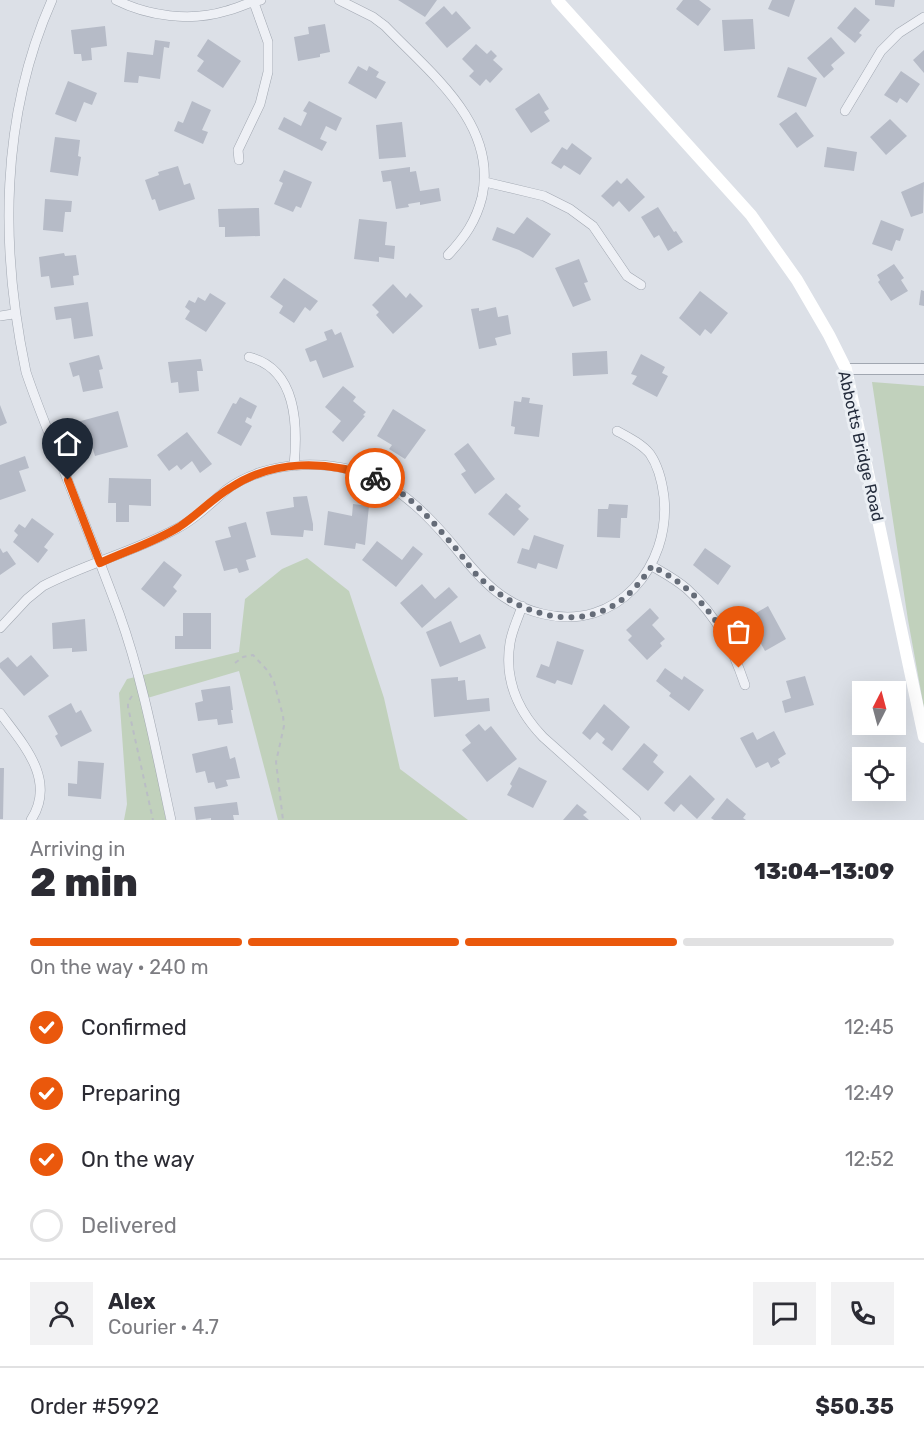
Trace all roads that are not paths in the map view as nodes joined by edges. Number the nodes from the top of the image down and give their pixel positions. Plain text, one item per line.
1 (52, 0) edge
2 (116, 0) edge
3 (256, 0) edge
4 (339, 0) edge
5 (557, 0) edge
6 (924, 17) edge
7 (845, 111) dead end
8 (239, 160) dead end
9 (485, 183) junction
10 (448, 255) dead end
11 (641, 285) dead end
12 (13, 314) junction
13 (0, 316) edge
14 (249, 357) dead end
15 (846, 369) junction
16 (924, 369) edge
17 (617, 431) dead end
18 (294, 466) junction
19 (100, 563) junction
20 (652, 566) junction
21 (522, 606) junction
22 (0, 628) edge
23 (745, 685) dead end
24 (0, 713) edge
25 (924, 737) edge
26 (31, 820) edge
27 (171, 820) edge
28 (636, 820) edge

1 - 12 street
2 - 3 street
3 - 8 street
4 - 9 street
5 - 15 main road, Abbotts Bridge Road
6 - 7 street
9 - 10 street
9 - 11 street
12 - 13 street
12 - 19 street
14 - 18 street
15 - 16 street
15 - 25 main road, Abbotts Bridge Road
17 - 20 street
18 - 19 street
18 - 21 street
19 - 22 street
19 - 27 street
20 - 21 street
20 - 23 street
21 - 28 street
24 - 26 street

